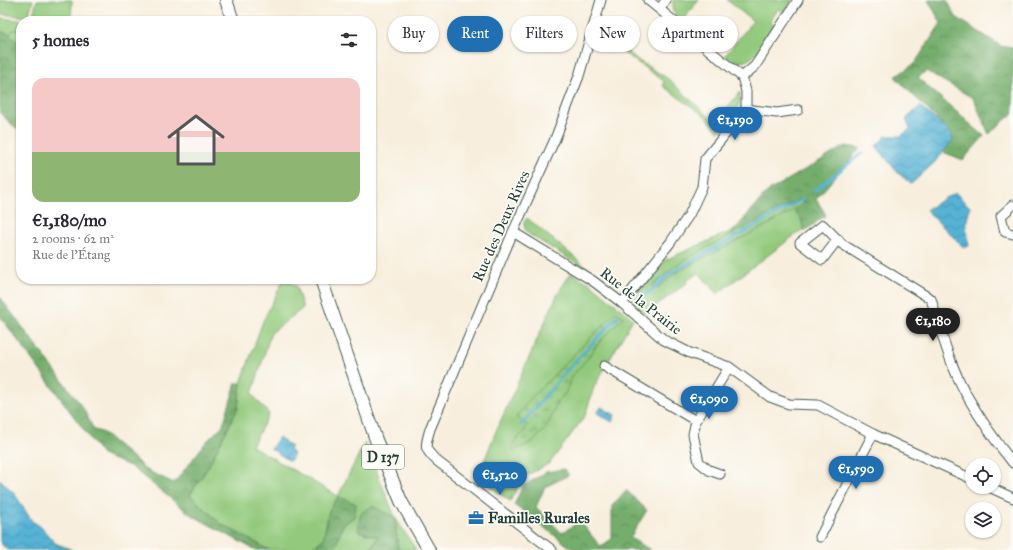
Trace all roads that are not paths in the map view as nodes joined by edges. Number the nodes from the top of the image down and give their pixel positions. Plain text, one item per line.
1 (226, 0) edge
2 (601, 0) edge
3 (648, 0) edge
4 (666, 0) edge
5 (798, 0) edge
6 (660, 10) junction
7 (231, 16) edge
8 (742, 77) junction
9 (746, 109) junction
10 (798, 110) dead end
11 (1013, 205) edge
12 (513, 232) junction
13 (1013, 234) edge
14 (838, 239) dead end
15 (323, 284) edge
16 (622, 303) junction
17 (604, 366) dead end
18 (729, 367) junction
19 (696, 420) junction
20 (873, 434) junction
21 (1013, 463) edge
22 (720, 474) dead end
23 (965, 476) edge
24 (1001, 492) edge
25 (1013, 498) edge
26 (820, 537) dead end
27 (429, 550) edge
28 (552, 550) edge

1 - 7 main road
2 - 12 street, Rue des Deux Rives
3 - 6 street
4 - 6 street
5 - 8 street
6 - 8 street
8 - 9 street
9 - 10 street
9 - 16 street
11 - 13 street
12 - 16 street, Rue de la Prairie
12 - 28 street, Rue des Deux Rives
14 - 21 street
15 - 27 main road, D 137
16 - 18 street, Rue de la Prairie
17 - 19 street
18 - 19 street
18 - 20 street, Rue de la Prairie
19 - 22 street
20 - 23 street, Rue de la Prairie
20 - 26 street
24 - 25 street

